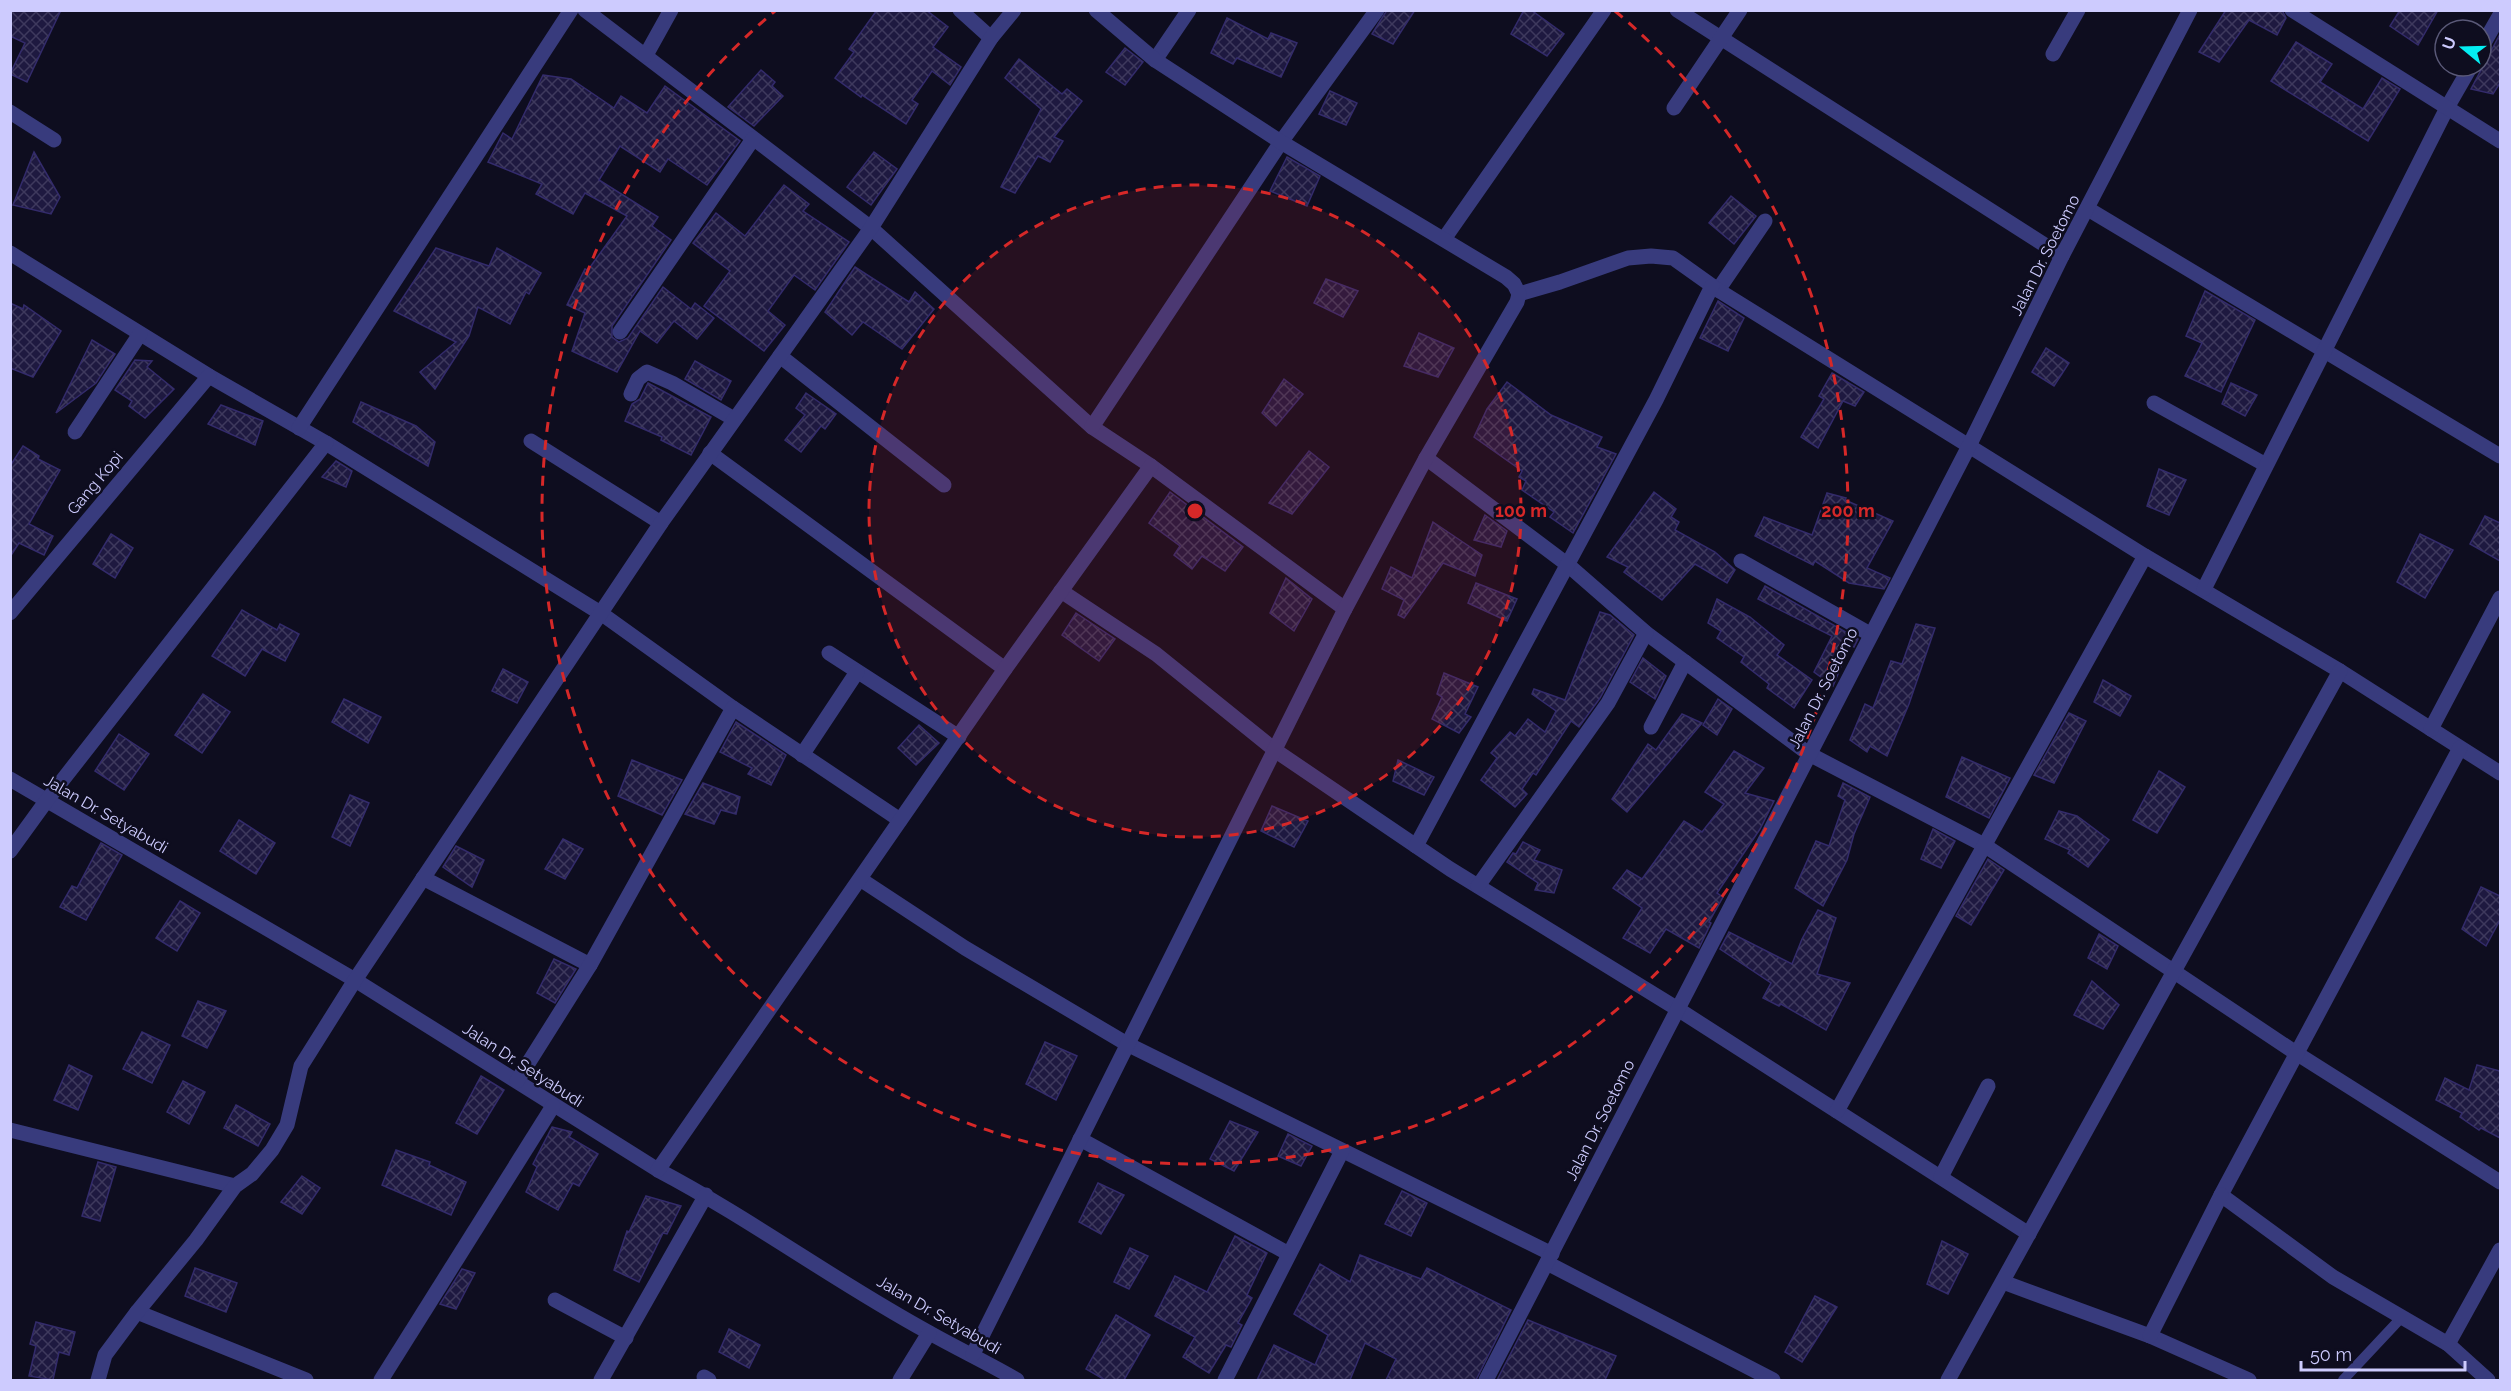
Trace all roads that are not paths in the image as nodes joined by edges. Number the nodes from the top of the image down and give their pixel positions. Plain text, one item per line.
1 (572, 10) edge
2 (585, 10) edge
3 (671, 10) edge
4 (960, 10) edge
5 (1014, 10) edge
6 (1096, 10) edge
7 (1189, 10) edge
8 (1377, 10) edge
9 (1604, 10) edge
10 (1677, 10) edge
11 (1740, 10) edge
12 (2078, 10) edge
13 (2190, 10) edge
14 (2292, 10) edge
15 (991, 38) junction
16 (1724, 39) junction
17 (2053, 54) dead end
18 (646, 55) junction
19 (1155, 60) junction
20 (2464, 78) edge
21 (2448, 106) junction
22 (1674, 108) dead end
23 (10, 112) edge
24 (753, 139) junction
25 (54, 140) dead end
26 (2500, 141) edge
27 (1281, 142) junction
28 (2088, 209) junction
29 (1765, 221) dead end
30 (871, 228) junction
31 (1444, 239) junction
32 (10, 253) edge
33 (2062, 256) junction
34 (1715, 288) junction
35 (1519, 294) junction
36 (620, 332) dead end
37 (140, 334) junction
38 (2323, 351) junction
39 (780, 356) junction
40 (209, 376) junction
41 (631, 394) dead end
42 (2154, 403) dead end
43 (734, 419) junction
44 (1092, 427) junction
45 (299, 428) junction
46 (75, 432) dead end
47 (531, 441) dead end
48 (326, 443) junction
49 (1969, 446) junction
50 (710, 453) junction
51 (2500, 456) edge
52 (1426, 458) junction
53 (2266, 465) junction
54 (1151, 466) junction
55 (944, 485) dead end
56 (662, 523) junction
57 (2145, 556) junction
58 (1741, 561) dead end
59 (1568, 565) junction
60 (2204, 589) junction
61 (1061, 591) junction
62 (2500, 598) edge
63 (1345, 609) junction
64 (10, 614) edge
65 (602, 614) junction
66 (1646, 633) junction
67 (1870, 634) junction
68 (829, 653) dead end
69 (1685, 662) junction
70 (1005, 669) junction
71 (2340, 671) junction
72 (857, 672) junction
73 (734, 708) junction
74 (1651, 727) dead end
75 (2431, 729) junction
76 (959, 737) junction
77 (2460, 748) junction
78 (1276, 751) junction
79 (1809, 754) junction
80 (802, 755) junction
81 (2500, 773) edge
82 (10, 779) edge
83 (47, 800) junction
84 (900, 820) junction
85 (1984, 845) junction
86 (1416, 846) junction
87 (10, 851) edge
88 (423, 878) junction
89 (860, 879) junction
90 (1478, 886) junction
91 (590, 965) junction
92 (2176, 971) junction
93 (355, 980) junction
94 (1677, 1008) junction
95 (1127, 1044) junction
96 (2295, 1053) junction
97 (517, 1081) junction
98 (1988, 1086) dead end
99 (553, 1106) junction
100 (1837, 1111) junction
101 (10, 1130) edge
102 (1080, 1139) junction
103 (1342, 1151) junction
104 (658, 1170) junction
105 (1941, 1177) junction
106 (2500, 1182) edge
107 (235, 1186) junction
108 (706, 1195) junction
109 (2221, 1195) junction
110 (2029, 1234) junction
111 (2500, 1250) edge
112 (1289, 1254) junction
113 (1550, 1258) junction
114 (2003, 1282) junction
115 (555, 1300) dead end
116 (137, 1312) junction
117 (2402, 1317) junction
118 (929, 1333) junction
119 (2150, 1336) junction
120 (626, 1338) junction
121 (2448, 1344) junction
122 (973, 1354) junction
123 (98, 1380) edge
124 (306, 1380) edge
125 (381, 1380) edge
126 (602, 1380) edge
127 (900, 1380) edge
128 (1017, 1380) edge
129 (1225, 1380) edge
130 (1486, 1380) edge
131 (1773, 1380) edge
132 (1948, 1380) edge
133 (2249, 1380) edge
134 (2343, 1380) edge
135 (2488, 1380) edge

1 - 45 street
2 - 18 street
3 - 18 street
4 - 15 street
5 - 15 street
6 - 19 street
7 - 19 street
8 - 27 street
9 - 31 street
10 - 16 street
11 - 16 street
12 - 17 street
13 - 28 street, Jalan Dr. Soetomo
14 - 21 street
15 - 30 street
16 - 22 street
16 - 33 street
18 - 24 street
19 - 27 street
20 - 21 street
21 - 26 street
21 - 38 street
23 - 25 street
24 - 30 street
24 - 36 street
27 - 31 street
27 - 44 street
28 - 33 street, Jalan Dr. Soetomo
28 - 38 street
29 - 34 street
30 - 39 street
30 - 44 street
31 - 35 street
32 - 37 street
33 - 49 street, Jalan Dr. Soetomo
34 - 35 street
34 - 49 street
34 - 59 street
35 - 52 street
37 - 40 street
37 - 46 street
38 - 51 street
38 - 53 street
39 - 43 street
39 - 55 street
40 - 45 street
40 - 64 street, Gang Kopi
41 - 43 street
42 - 53 street
43 - 50 street
44 - 54 street
45 - 48 street
47 - 56 street
48 - 65 street
48 - 83 street
49 - 57 street
49 - 67 street, Jalan Dr. Soetomo
50 - 56 street
50 - 70 street
52 - 59 street
52 - 63 street
53 - 60 street
54 - 61 street
54 - 63 street
56 - 65 street
57 - 60 street
57 - 85 street
58 - 67 street
59 - 66 street
59 - 86 street
60 - 71 street
61 - 70 street
61 - 78 street
62 - 75 street
63 - 78 street
65 - 73 street
65 - 88 street
66 - 69 street
66 - 90 street
67 - 79 street, Jalan Dr. Soetomo
68 - 72 street
69 - 74 street
69 - 79 street
70 - 76 street
71 - 75 street
71 - 92 street
72 - 76 street
72 - 80 street
73 - 80 street
73 - 91 street
75 - 77 street
76 - 84 street
77 - 81 street
77 - 96 street
78 - 86 street
78 - 95 street
79 - 85 street
79 - 94 street, Jalan Dr. Soetomo
80 - 84 street
82 - 83 street, Jalan Dr. Setyabudi
83 - 87 street
83 - 93 street, Jalan Dr. Setyabudi
84 - 89 street
85 - 92 street
85 - 100 street
86 - 90 street
88 - 91 street
88 - 93 street
89 - 95 street
89 - 104 street
90 - 94 street
91 - 97 street
92 - 96 street
92 - 110 street
93 - 97 street, Jalan Dr. Setyabudi
93 - 107 street
94 - 100 street
94 - 113 street, Jalan Dr. Soetomo
95 - 102 street
95 - 103 street
96 - 106 street
96 - 109 street
97 - 99 street, Jalan Dr. Setyabudi
98 - 105 street
99 - 104 street, Jalan Dr. Setyabudi
99 - 125 street
100 - 105 street
101 - 107 street
102 - 112 street
102 - 122 street
103 - 112 street
103 - 113 street
104 - 108 street, Jalan Dr. Setyabudi
105 - 110 street
107 - 116 street
108 - 118 street, Jalan Dr. Setyabudi
108 - 120 street
109 - 117 street
109 - 119 street
110 - 114 street
111 - 121 street
112 - 129 street
113 - 130 street, Jalan Dr. Soetomo
113 - 131 street
114 - 119 street
114 - 132 street
115 - 120 street
116 - 123 street
116 - 124 street
117 - 121 street
117 - 134 lane
118 - 122 street, Jalan Dr. Setyabudi
118 - 127 street
119 - 133 street
120 - 126 street
121 - 135 street
122 - 128 street, Jalan Dr. Setyabudi

